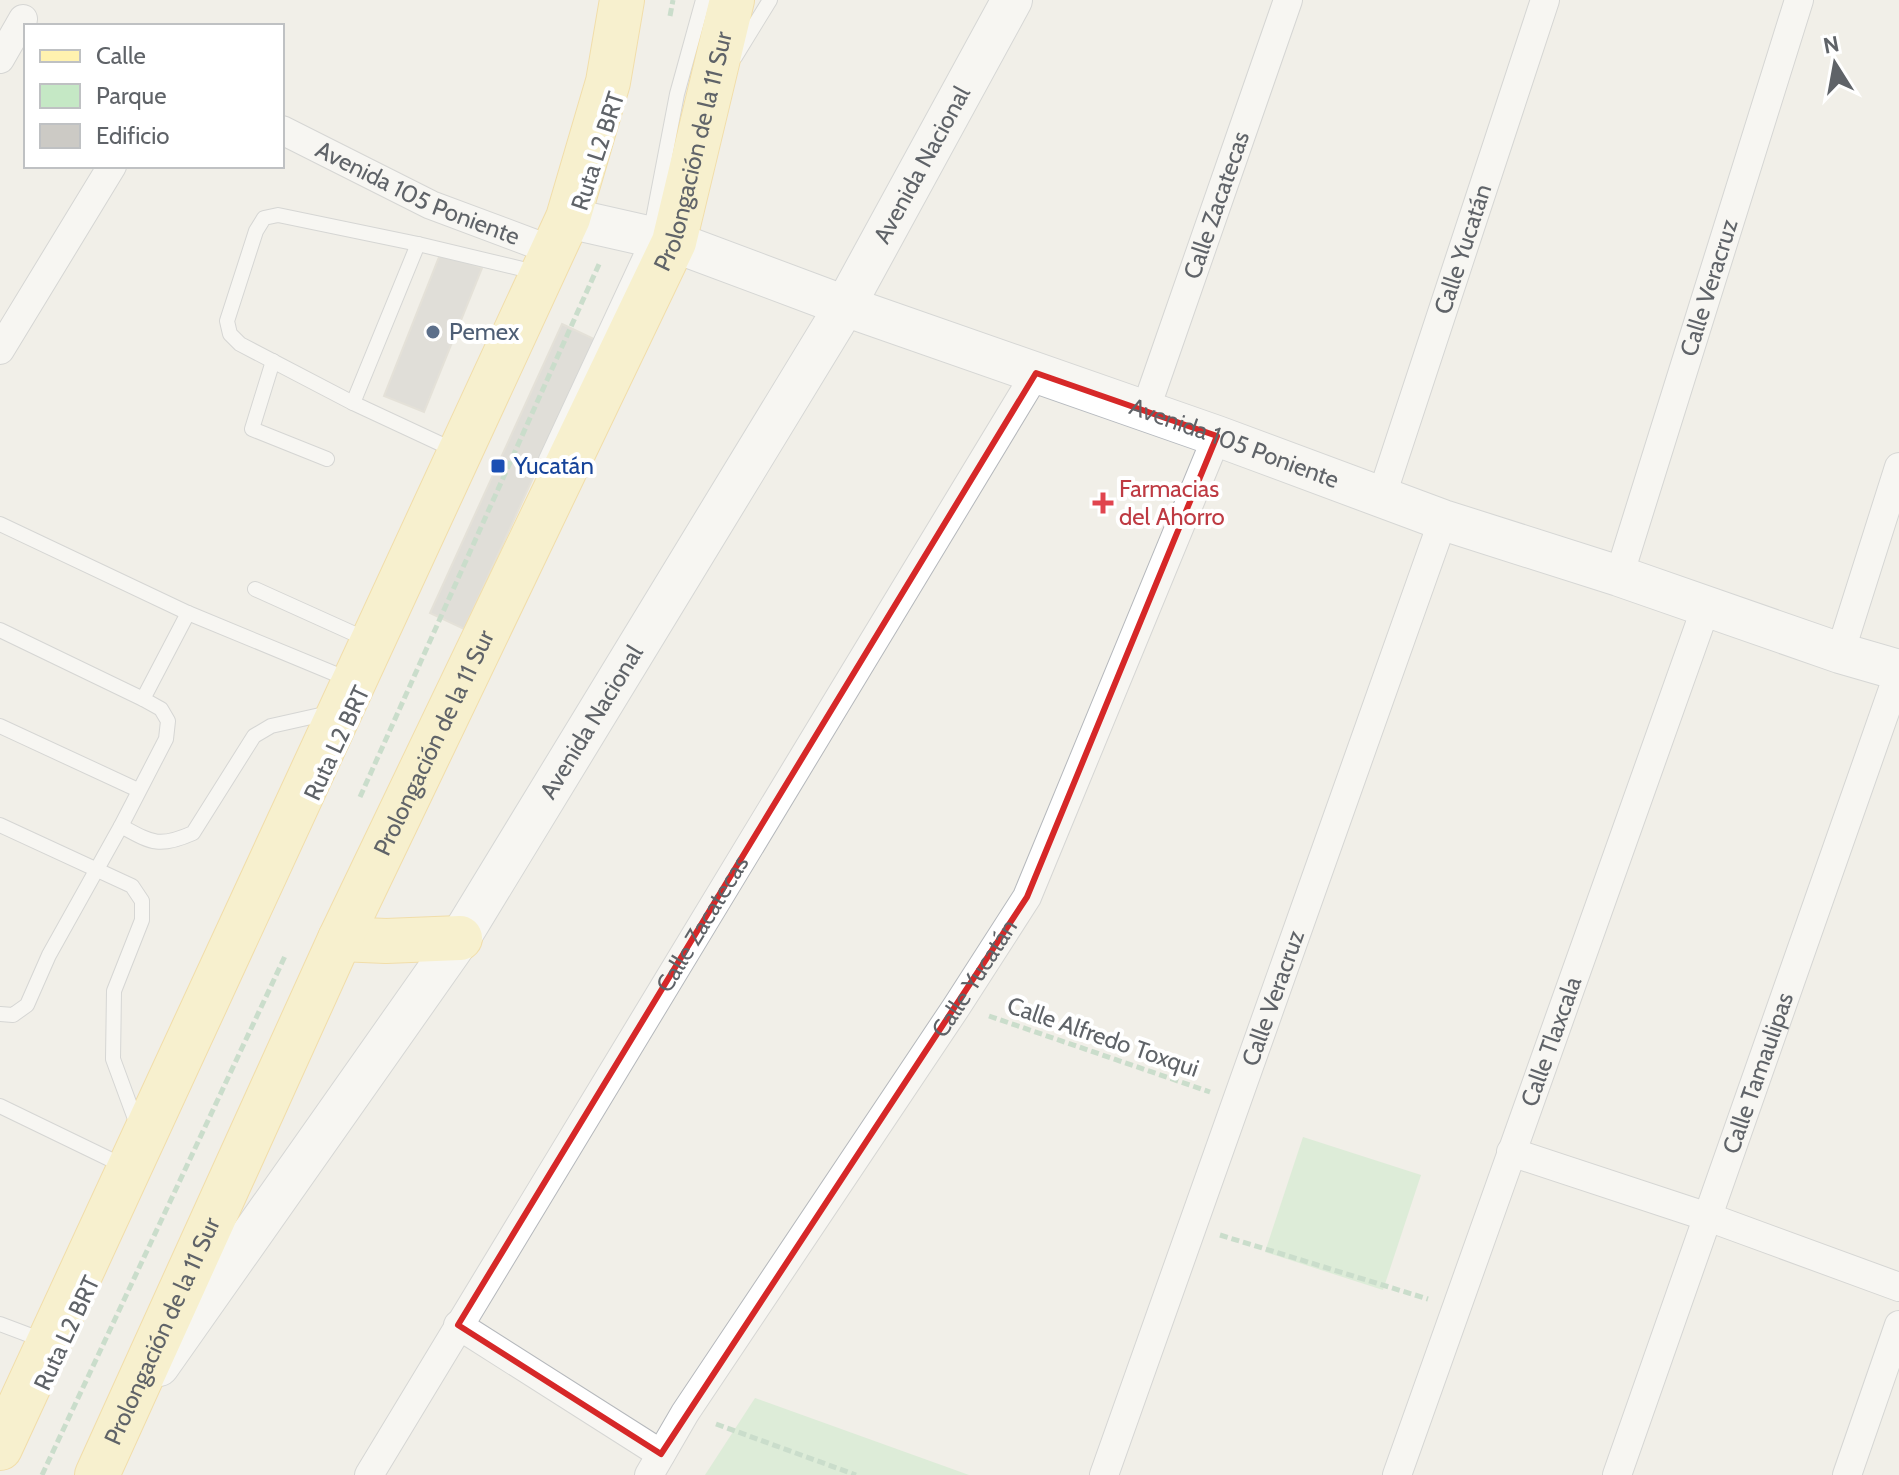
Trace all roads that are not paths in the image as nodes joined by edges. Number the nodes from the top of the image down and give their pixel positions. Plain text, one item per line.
1 (622, 0) edge
2 (703, 0) edge
3 (732, 0) edge
4 (770, 0) edge
5 (1012, 0) edge
6 (1288, 0) edge
7 (1545, 0) edge
8 (1799, 0) edge
9 (21, 18) edge
10 (629, 46) dead end
11 (0, 59) edge
12 (708, 102) junction
13 (284, 131) edge
14 (111, 168) edge
15 (647, 235) junction
16 (561, 241) junction
17 (418, 244) junction
18 (845, 306) junction
19 (0, 350) edge
20 (273, 361) junction
21 (1036, 373) junction
22 (353, 403) junction
23 (1145, 411) junction
24 (1217, 436) junction
25 (460, 453) junction
26 (327, 459) dead end
27 (1899, 467) edge
28 (536, 480) dead end
29 (1381, 498) junction
30 (1443, 520) junction
31 (0, 524) edge
32 (1619, 576) junction
33 (255, 589) dead end
34 (1706, 607) junction
35 (188, 613) junction
36 (0, 630) edge
37 (372, 641) junction
38 (1840, 653) junction
39 (1899, 671) edge
40 (347, 696) junction
41 (143, 699) junction
42 (0, 726) edge
43 (138, 790) junction
44 (0, 825) edge
45 (121, 826) junction
46 (96, 869) junction
47 (460, 938) junction
48 (340, 939) junction
49 (0, 1014) edge
50 (0, 1106) edge
51 (1511, 1152) junction
52 (136, 1155) junction
53 (1708, 1217) junction
54 (1899, 1287) edge
55 (0, 1324) edge
56 (458, 1325) junction
57 (1899, 1325) edge
58 (49, 1343) junction
59 (126, 1414) junction
60 (4, 1454) edge
61 (655, 1464) edge
62 (97, 1475) edge
63 (369, 1475) edge
64 (1104, 1475) edge
65 (1397, 1475) edge
66 (1617, 1475) edge
67 (1847, 1475) edge

1 - 16 main road
2 - 15 lane
3 - 12 main road, Prolongación de la 11 Sur
4 - 12 lane
5 - 18 main road, Avenida Nacional
6 - 23 street, Calle Zacatecas
7 - 29 street, Calle Yucatán
8 - 32 street, Calle Veracruz
9 - 11 street
10 - 16 lane, Ruta L2 BRT
12 - 15 main road, Prolongación de la 11 Sur
13 - 16 street, Avenida 105 Poniente
14 - 19 street
15 - 16 main road, Avenida 105 Poniente
15 - 18 main road, Avenida 105 Poniente
15 - 28 lane
15 - 48 main road, Prolongación de la 11 Sur
16 - 17 lane
16 - 25 main road
16 - 60 lane, Ruta L2 BRT
17 - 20 lane
17 - 22 lane
18 - 21 main road, Avenida 105 Poniente
18 - 47 main road, Avenida Nacional
20 - 22 lane
20 - 26 lane
21 - 23 main road, Avenida 105 Poniente
21 - 56 street, Calle Zacatecas
22 - 25 lane
23 - 24 main road, Avenida 105 Poniente
24 - 29 main road, Avenida 105 Poniente
24 - 61 street, Calle Yucatán
25 - 37 main road
27 - 38 street
29 - 30 main road, Avenida 105 Poniente
30 - 32 main road, Avenida 105 Poniente
30 - 64 street, Calle Veracruz
31 - 35 lane
32 - 34 main road, Avenida 105 Poniente
33 - 37 lane
34 - 38 main road, Avenida 105 Poniente
34 - 51 street, Calle Tlaxcala
35 - 40 lane
35 - 41 lane
36 - 41 lane
37 - 40 main road
38 - 39 main road, Avenida 105 Poniente
39 - 53 street, Calle Tamaulipas
40 - 45 lane
40 - 52 main road
41 - 43 lane
42 - 43 lane
43 - 45 lane
44 - 46 lane
45 - 46 lane
46 - 49 lane
46 - 52 lane
47 - 48 main road
47 - 59 main road, Avenida Nacional
48 - 59 main road, Prolongación de la 11 Sur
50 - 52 lane
51 - 53 street
51 - 65 street, Calle Tlaxcala
52 - 58 main road
53 - 54 street
53 - 66 street, Calle Tamaulipas
55 - 58 lane
56 - 61 street
56 - 63 street, Calle Zacatecas
57 - 67 street
58 - 60 main road
59 - 62 main road, Prolongación de la 11 Sur

